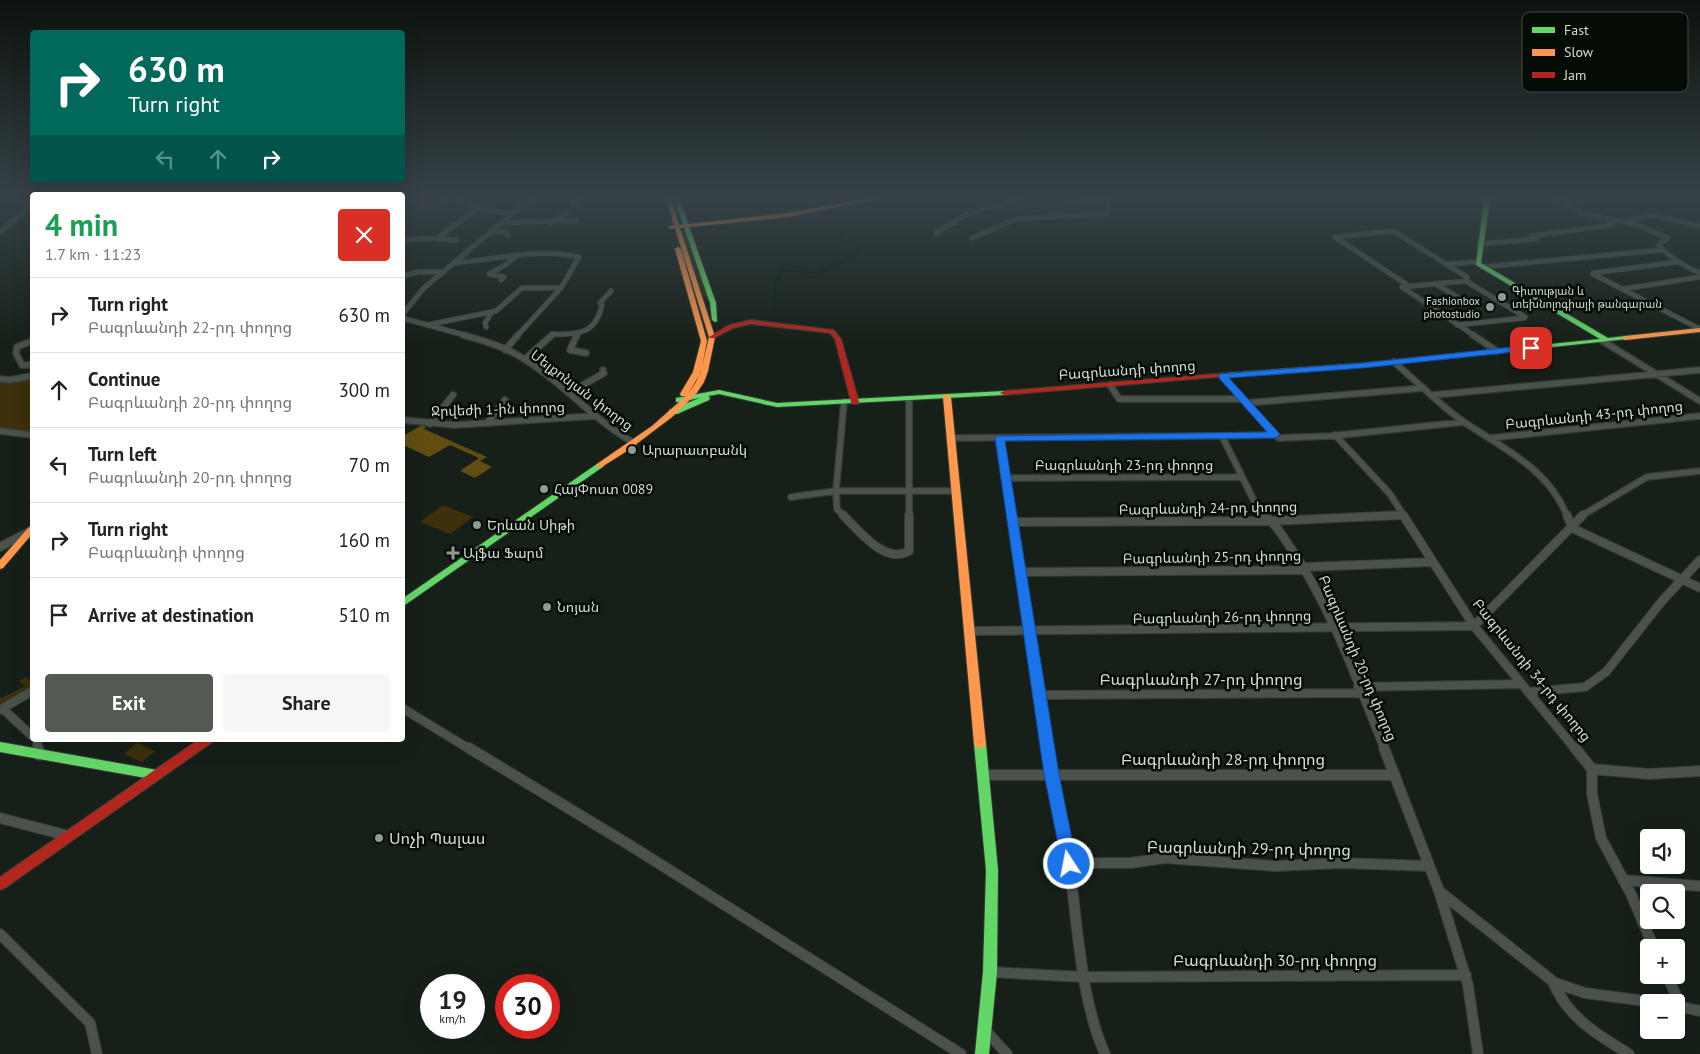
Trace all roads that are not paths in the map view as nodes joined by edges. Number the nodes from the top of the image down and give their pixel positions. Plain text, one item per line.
1 (472, 247) edge
2 (683, 247) edge
3 (685, 247) edge
4 (687, 247) edge
5 (1352, 247) edge
6 (1419, 247) edge
7 (1479, 247) edge
8 (1660, 247) edge
9 (1662, 250) junction
10 (517, 255) junction
11 (1678, 262) junction
12 (454, 263) junction
13 (1446, 264) junction
14 (1480, 264) junction
15 (444, 272) junction
16 (1700, 273) edge
17 (405, 275) edge
18 (1700, 278) edge
19 (501, 280) dead end
20 (1466, 281) junction
21 (1436, 284) junction
22 (1409, 286) junction
23 (561, 288) junction
24 (1622, 289) junction
25 (611, 292) dead end
26 (699, 292) junction
27 (1462, 300) dead end
28 (405, 302) edge
29 (408, 305) junction
30 (405, 310) edge
31 (712, 310) junction
32 (492, 312) junction
33 (405, 315) edge
34 (1457, 325) junction
35 (425, 326) junction
36 (486, 327) dead end
37 (1700, 329) edge
38 (577, 334) junction
39 (712, 336) junction
40 (1604, 340) junction
41 (30, 342) edge
42 (708, 349) junction
43 (505, 350) junction
44 (1497, 351) junction
45 (586, 353) dead end
46 (525, 359) junction
47 (1394, 362) junction
48 (30, 365) edge
49 (603, 370) dead end
50 (1700, 370) edge
51 (1658, 375) junction
52 (30, 376) edge
53 (1222, 376) junction
54 (0, 379) edge
55 (1110, 385) junction
56 (1424, 388) junction
57 (569, 394) junction
58 (453, 395) dead end
59 (1433, 395) junction
60 (689, 397) junction
61 (736, 397) junction
62 (947, 397) junction
63 (505, 400) dead end
64 (909, 400) junction
65 (1245, 401) junction
66 (1700, 401) edge
67 (844, 402) junction
68 (855, 402) junction
69 (675, 406) junction
70 (595, 416) junction
71 (1700, 416) edge
72 (1464, 422) junction
73 (405, 423) edge
74 (430, 424) junction
75 (487, 424) junction
76 (0, 431) edge
77 (1275, 435) junction
78 (1336, 435) junction
79 (30, 436) edge
80 (1222, 436) junction
81 (952, 438) junction
82 (1000, 438) junction
83 (1490, 438) junction
84 (632, 442) junction
85 (1700, 471) edge
86 (1241, 477) junction
87 (1006, 478) junction
88 (910, 490) junction
89 (836, 491) junction
90 (957, 491) junction
91 (791, 497) dead end
92 (1403, 514) junction
93 (1272, 521) junction
94 (1014, 522) junction
95 (1572, 528) junction
96 (30, 531) edge
97 (30, 532) edge
98 (0, 547) edge
99 (1700, 560) edge
100 (1432, 562) junction
101 (0, 566) edge
102 (1306, 570) junction
103 (1022, 572) junction
104 (1681, 579) junction
105 (1700, 588) edge
106 (405, 597) edge
107 (405, 602) edge
108 (1474, 626) junction
109 (1335, 628) junction
110 (970, 631) junction
111 (1031, 632) junction
112 (1521, 684) junction
113 (1360, 690) junction
114 (30, 692) edge
115 (1528, 692) junction
116 (1041, 695) junction
117 (1, 710) edge
118 (405, 710) edge
119 (30, 734) edge
120 (37, 742) edge
121 (198, 742) edge
122 (204, 742) edge
123 (0, 747) edge
124 (39, 755) junction
125 (1592, 769) junction
126 (1700, 771) edge
127 (1052, 774) junction
128 (154, 775) junction
129 (984, 775) junction
130 (1395, 775) junction
131 (0, 818) edge
132 (67, 835) junction
133 (1069, 864) junction
134 (1429, 866) junction
135 (0, 879) edge
136 (1623, 880) junction
137 (0, 884) edge
138 (1700, 886) edge
139 (1438, 891) junction
140 (0, 934) edge
141 (1650, 939) edge
142 (990, 972) junction
143 (1466, 975) junction
144 (1084, 977) junction
145 (1553, 982) junction
146 (1640, 1000) edge
147 (1685, 1008) edge
148 (1700, 1011) edge
149 (985, 1030) junction
150 (97, 1054) edge
151 (961, 1054) edge
152 (982, 1054) edge
153 (1007, 1054) edge
154 (1105, 1054) edge
155 (1478, 1054) edge
156 (1629, 1054) edge

1 - 12 street, Մելքոնյան փողոց
2 - 42 main road
3 - 26 main road
4 - 31 main road
5 - 22 street
6 - 13 street
7 - 14 main road
8 - 9 street
9 - 11 street
9 - 14 street
10 - 12 street
10 - 19 street
10 - 23 street
11 - 16 street
11 - 24 street
12 - 15 street, Մելքոնյան փողոց
13 - 14 street
13 - 20 street
14 - 40 main road
15 - 17 street
15 - 29 street, Մելքոնյան փողոց
18 - 24 street
20 - 21 street
20 - 34 street
21 - 22 street
21 - 27 street
22 - 34 street
23 - 32 street
23 - 43 street
24 - 37 street
25 - 38 street
26 - 31 main road
26 - 39 main road
28 - 29 street
29 - 30 street, Մելքոնյան փողոց
31 - 39 main road
32 - 35 street
32 - 36 street
33 - 35 street, Մելքոնյան փողոց
34 - 44 street
35 - 43 street, Մելքոնյան փողոց
37 - 40 main road, Բագրևանդի փողոց
38 - 45 street
38 - 46 street
39 - 42 main road
39 - 68 main road
40 - 44 main road, Բագրևանդի փողոց
40 - 51 street
41 - 48 street
42 - 60 main road
42 - 69 main road
43 - 46 street, Մելքոնյան փողոց
44 - 47 main road, Բագրևանդի փողոց
46 - 57 street, Մելքոնյան փողոց
47 - 53 main road, Բագրևանդի փողոց
47 - 56 street
49 - 57 street
50 - 51 street
51 - 59 street
51 - 66 street
52 - 54 street
53 - 55 main road, Բագրևանդի փողոց
53 - 65 street
55 - 62 main road, Բագրևանդի փողոց
55 - 65 street
56 - 59 street
56 - 65 street
57 - 70 street, Մելքոնյան փողոց
58 - 74 street
59 - 72 street
60 - 61 main road, Բագրևանդի փողոց
60 - 69 main road
61 - 67 main road, Բագրևանդի փողոց
61 - 69 main road, Բագրևանդի փողոց
62 - 64 main road, Բագրևանդի փողոց
62 - 81 main road
63 - 75 street
64 - 68 main road, Բագրևանդի փողոց
64 - 88 street
65 - 77 street
67 - 68 main road, Բագրևանդի փողոց
67 - 89 street
69 - 84 main road
70 - 75 street, Ջրվեժի 1-ին փողոց
70 - 84 street, Մելքոնյան փողոց
71 - 83 street, Բագրևանդի 43-րդ փողոց
72 - 78 street
72 - 83 street
73 - 74 street, Ջրվեժի 1-ին փողոց
74 - 75 street, Ջրվեժի 1-ին փողոց
76 - 79 street
77 - 78 street
77 - 80 street
78 - 92 street, Բագրևանդի 34-րդ փողոց
80 - 82 street
80 - 86 street, Բագրևանդի 20-րդ փողոց
81 - 82 street
81 - 90 main road
82 - 87 street
83 - 95 street
84 - 106 main road
84 - 107 main road
85 - 95 street
86 - 87 street, Բագրևանդի 23-րդ փողոց
86 - 93 street, Բագրևանդի 20-րդ փողոց
87 - 94 street
88 - 89 street
88 - 89 street
88 - 90 street
89 - 91 street
90 - 110 main road
92 - 93 street, Բագրևանդի 24-րդ փողոց
92 - 100 street, Բագրևանդի 34-րդ փողոց
93 - 94 street, Բագրևանդի 24-րդ փողոց
93 - 102 street, Բագրևանդի 20-րդ փողոց
94 - 103 street
95 - 104 street
95 - 108 street
96 - 98 street
97 - 101 main road
99 - 104 street
100 - 102 street, Բագրևանդի 25-րդ փողոց
100 - 108 street, Բագրևանդի 34-րդ փողոց
102 - 103 street, Բագրևանդի 25-րդ փողոց
102 - 109 street, Բագրևանդի 20-րդ փողոց
103 - 111 street
104 - 105 street
104 - 115 street
108 - 109 street, Բագրևանդի 26-րդ փողոց
108 - 112 street, Բագրևանդի 34-րդ փողոց
109 - 111 street, Բագրևանդի 26-րդ փողոց
109 - 113 street, Բագրևանդի 20-րդ փողոց
110 - 111 street, Բագրևանդի 26-րդ փողոց
110 - 129 main road
111 - 116 street
112 - 113 street, Բագրևանդի 27-րդ փողոց
112 - 115 street, Բագրևանդի 34-րդ փողոց
113 - 116 street, Բագրևանդի 27-րդ փողոց
113 - 130 street, Բագրևանդի 20-րդ փողոց
114 - 117 street
115 - 125 street, Բագրևանդի 34-րդ փողոց
116 - 127 street
117 - 119 street
118 - 151 street
120 - 124 street
121 - 128 main road
122 - 128 main road
123 - 124 main road
124 - 128 main road
125 - 126 street
125 - 136 street
127 - 129 street, Բագրևանդի 28-րդ փողոց
127 - 130 street, Բագրևանդի 28-րդ փողոց
127 - 133 street
128 - 132 main road
129 - 142 main road
130 - 134 street, Բագրևանդի 20-րդ փողոց
131 - 132 street
132 - 135 main road
132 - 137 main road
133 - 134 street, Բագրևանդի 29-րդ փողոց
133 - 144 street
134 - 139 street, Բագրևանդի 20-րդ փողոց
136 - 138 street
136 - 141 street
139 - 143 street, Բագրևանդի 20-րդ փողոց
139 - 145 street
140 - 150 street
142 - 144 street, Բագրևանդի 30-րդ փողոց
142 - 149 main road
143 - 144 street, Բագրևանդի 30-րդ փողոց
143 - 155 street, Բագրևանդի 20-րդ փողոց
144 - 154 street
145 - 146 street
145 - 156 street
147 - 148 street
149 - 152 main road
149 - 153 street

